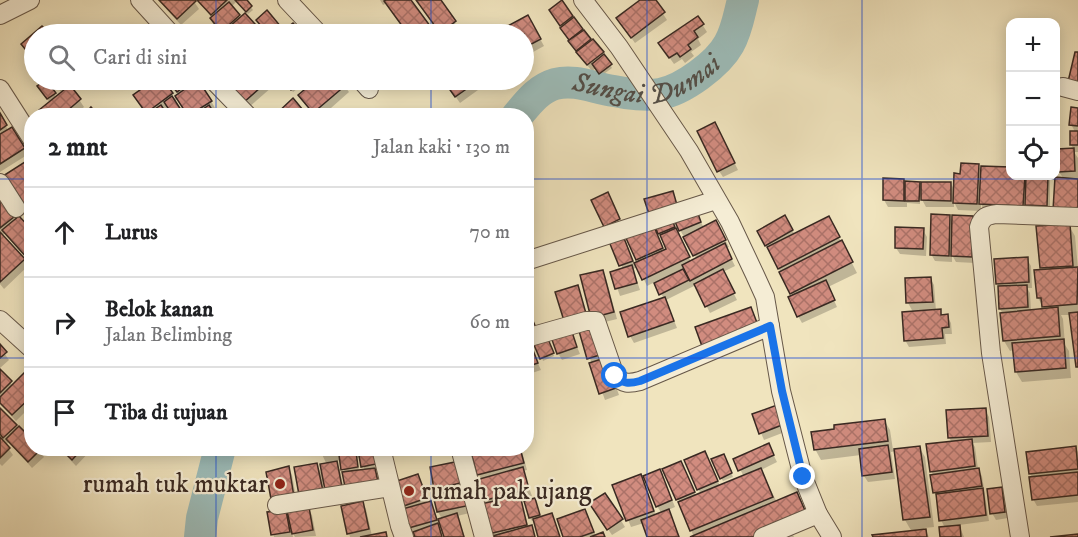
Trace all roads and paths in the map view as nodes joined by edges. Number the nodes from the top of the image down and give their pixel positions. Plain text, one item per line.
1 (140, 0) edge
2 (287, 0) edge
3 (583, 0) edge
4 (22, 2) edge
5 (0, 15) edge
6 (162, 24) edge
7 (310, 24) edge
8 (0, 88) edge
9 (223, 90) edge
10 (240, 108) edge
11 (24, 126) edge
12 (0, 183) edge
13 (716, 200) junction
14 (16, 208) dead end
15 (1078, 217) edge
16 (534, 258) edge
17 (0, 320) edge
18 (770, 326) junction
19 (534, 336) edge
20 (24, 342) edge
21 (383, 456) edge
22 (462, 456) edge
23 (390, 488) junction
24 (277, 505) dead end
25 (818, 514) junction
26 (404, 537) edge
27 (484, 537) edge
28 (763, 537) edge
29 (832, 537) edge
30 (1020, 537) edge

1 - 6 street
2 - 7 street
3 - 13 street
4 - 5 street
8 - 11 street
9 - 10 street
12 - 14 street
13 - 16 street
13 - 18 street
15 - 30 street
17 - 20 street
18 - 19 street
18 - 25 street
21 - 23 street
22 - 27 street
23 - 24 street
23 - 26 street
25 - 28 street
25 - 29 street

